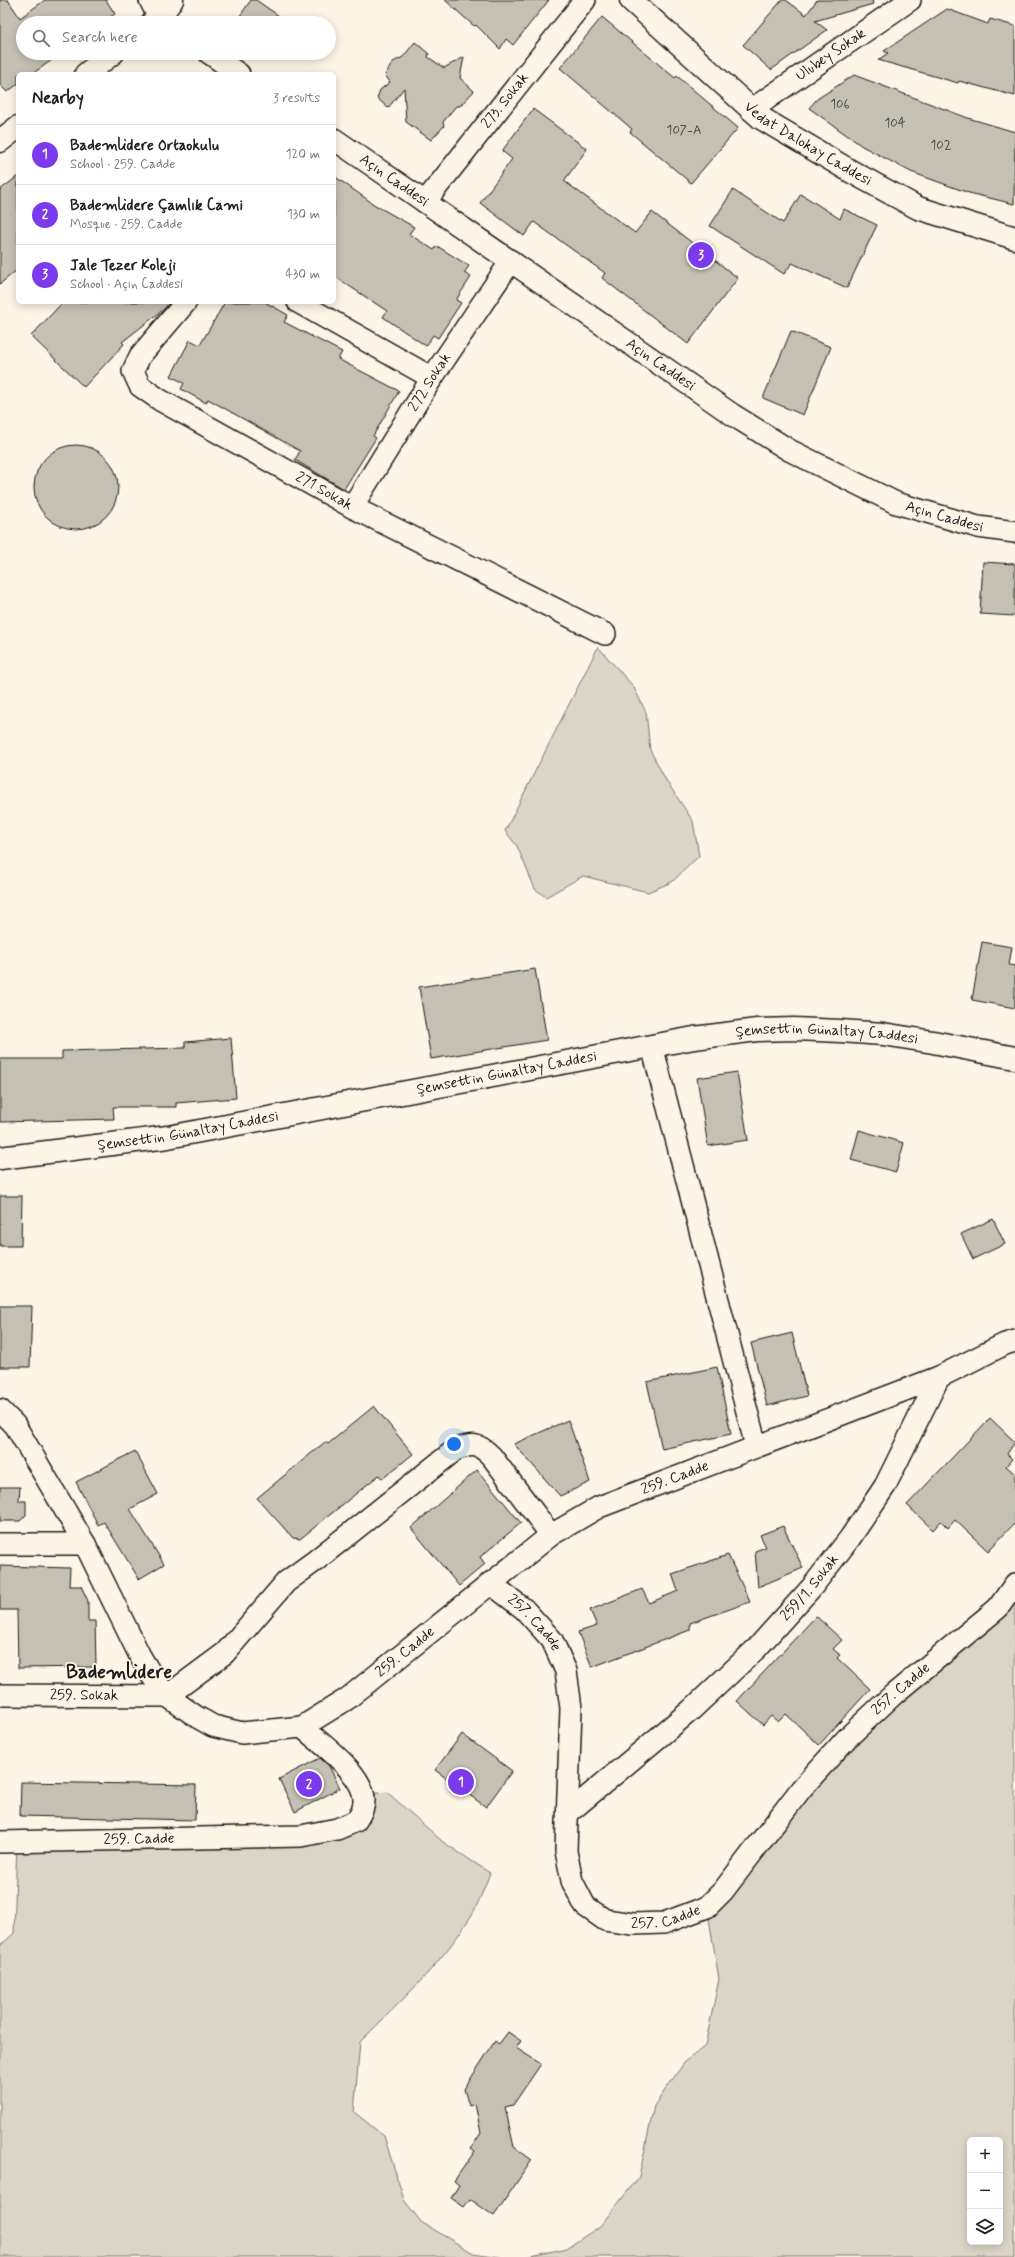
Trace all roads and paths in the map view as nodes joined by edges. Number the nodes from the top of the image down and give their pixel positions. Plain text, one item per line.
1 (172, 0) edge
2 (586, 0) edge
3 (631, 0) edge
4 (910, 0) edge
5 (157, 16) edge
6 (104, 60) edge
7 (219, 60) edge
8 (89, 72) edge
9 (237, 72) edge
10 (751, 110) junction
11 (336, 140) edge
12 (425, 202) junction
13 (1015, 238) edge
14 (511, 261) junction
15 (184, 304) edge
16 (302, 304) edge
17 (432, 378) junction
18 (352, 507) junction
19 (1015, 532) edge
20 (605, 634) dead end
21 (652, 1046) junction
22 (1015, 1058) edge
23 (0, 1158) edge
24 (1015, 1341) edge
25 (940, 1377) junction
26 (0, 1410) edge
27 (756, 1446) junction
28 (551, 1535) junction
29 (0, 1544) edge
30 (85, 1544) junction
31 (490, 1583) junction
32 (1015, 1584) edge
33 (0, 1695) edge
34 (167, 1696) junction
35 (302, 1727) junction
36 (568, 1813) junction
37 (0, 1842) edge

1 - 5 street
2 - 12 street, 273. Sokak
3 - 10 street, Vedat Dalokay Caddesi
4 - 10 street, Ulubey Sokak
6 - 8 street
7 - 9 street
10 - 13 street, Vedat Dalokay Caddesi
11 - 12 street, Açın Caddesi
12 - 14 street, Açın Caddesi
14 - 17 street, 272 Sokak
14 - 19 street, Açın Caddesi
15 - 18 street, 271 Sokak
16 - 17 street
17 - 18 street, 272 Sokak
18 - 20 street, 271 Sokak
21 - 22 street, Şemsettin Günaltay Caddesi
21 - 23 street, Şemsettin Günaltay Caddesi
21 - 27 street
24 - 25 street
25 - 27 street, 259. Cadde
25 - 36 street, 259/1. Sokak
26 - 30 street
27 - 28 street, 259. Cadde
28 - 31 street, 259. Cadde
28 - 34 street
29 - 30 street
30 - 34 street
31 - 35 street, 259. Cadde
31 - 36 street, 257. Cadde
32 - 36 street, 257. Cadde
33 - 34 street, 259. Sokak
34 - 35 street
35 - 37 street, 259. Cadde

